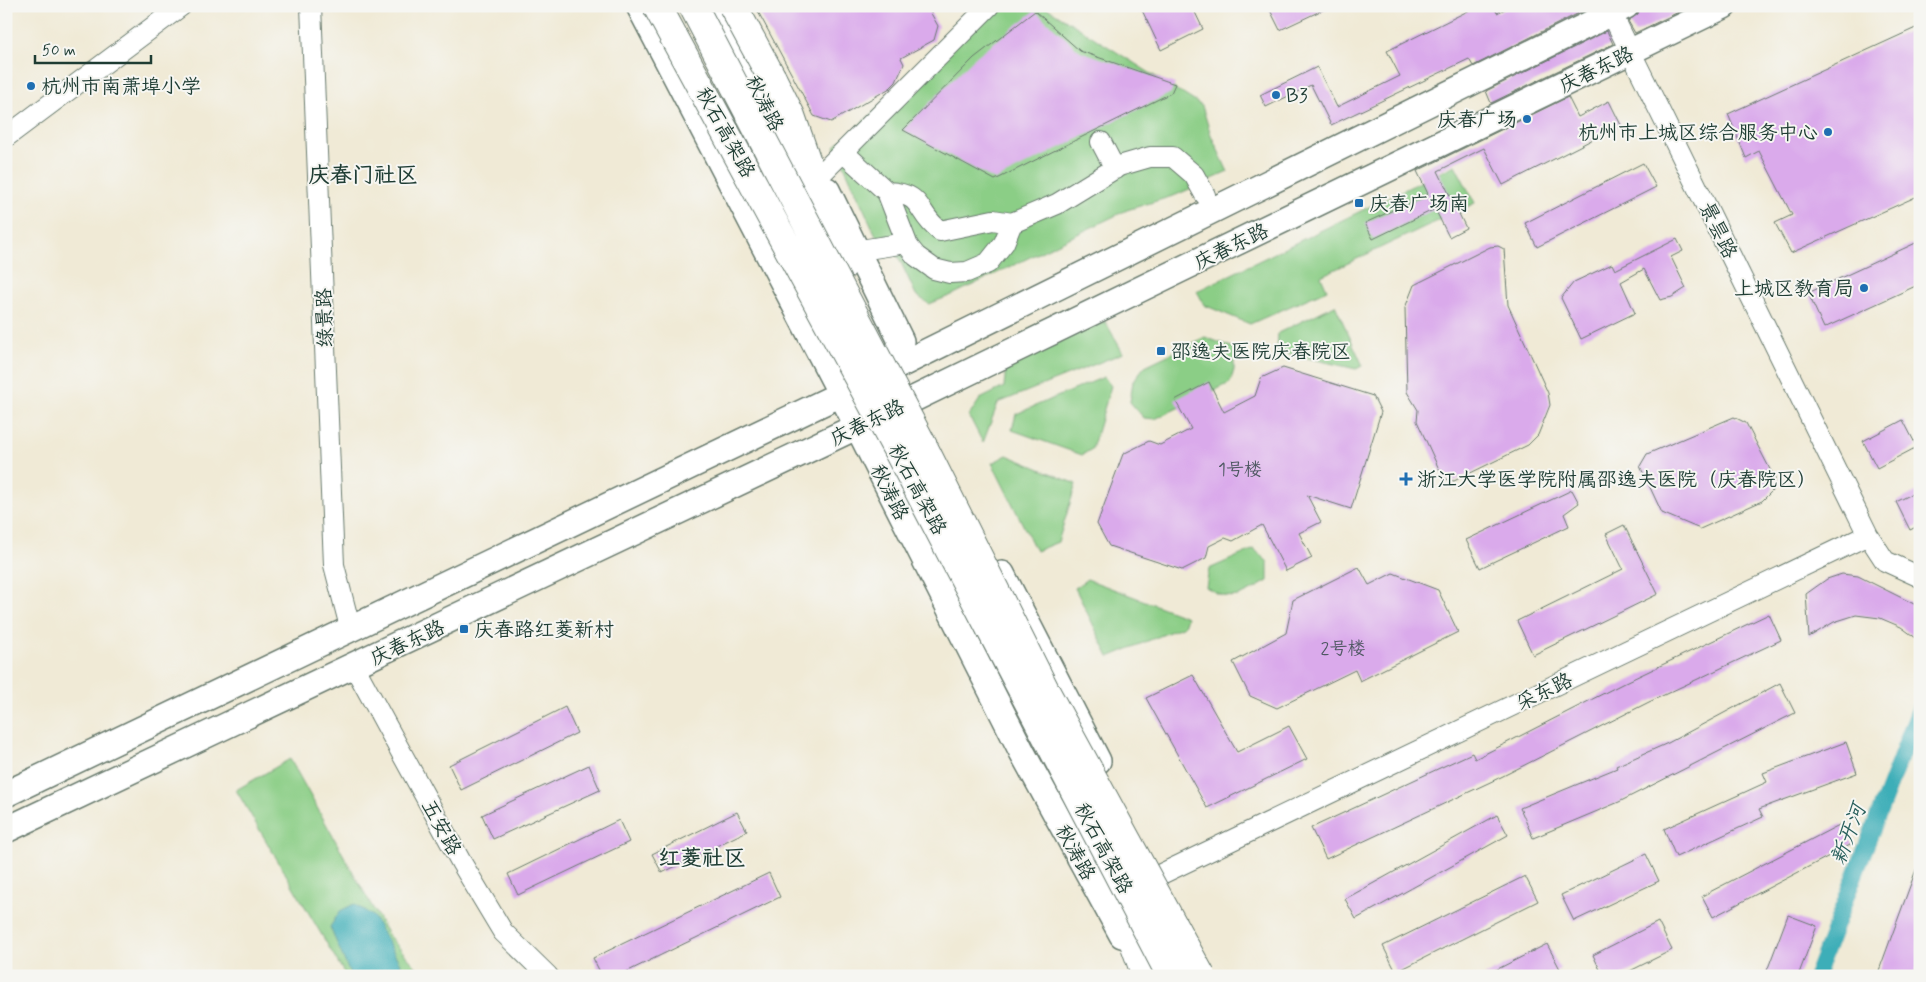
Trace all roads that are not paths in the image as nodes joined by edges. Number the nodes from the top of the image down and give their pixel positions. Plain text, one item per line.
1 (181, 6) edge
2 (311, 6) edge
3 (639, 6) edge
4 (657, 6) edge
5 (693, 6) edge
6 (714, 6) edge
7 (733, 6) edge
8 (989, 6) edge
9 (1724, 6) edge
10 (1615, 9) edge
11 (1632, 52) junction
12 (6, 137) edge
13 (1101, 142) dead end
14 (843, 152) junction
15 (1115, 169) junction
16 (820, 175) junction
17 (887, 192) junction
18 (1205, 195) dead end
19 (1012, 223) junction
20 (906, 243) junction
21 (867, 249) dead end
22 (843, 266) junction
23 (895, 367) junction
24 (841, 394) junction
25 (912, 400) junction
26 (856, 428) junction
27 (1868, 535) junction
28 (1920, 577) edge
29 (350, 627) junction
30 (354, 666) junction
31 (6, 794) edge
32 (1090, 821) junction
33 (6, 830) edge
34 (1158, 876) junction
35 (548, 976) edge
36 (1146, 976) edge
37 (1170, 976) edge
38 (1202, 976) edge
39 (1211, 976) edge

1 - 12 street
2 - 29 street, 绿景路
3 - 24 main road, 秋涛路
4 - 32 highway, 秋石高架路, bridge
5 - 38 highway, 秋石高架路, bridge
6 - 22 main road, 秋涛路
7 - 16 main road
7 - 22 highway, bridge
8 - 14 street
9 - 11 main road, 庆春东路
10 - 11 street, 景昙路
10 - 23 main road, 庆春东路
11 - 25 main road, 庆春东路
11 - 27 street, 景昙路
13 - 15 street
14 - 16 street
14 - 17 street
15 - 18 street
15 - 19 street
16 - 23 main road
17 - 19 street
17 - 20 street
19 - 20 street
20 - 21 street
22 - 23 main road, 秋涛路
23 - 24 main road, 庆春东路
23 - 25 main road, 秋涛路
24 - 26 main road, 秋涛路
24 - 29 main road, 庆春东路
25 - 26 main road, 庆春东路
25 - 34 main road, 秋涛路
26 - 30 main road, 庆春东路
26 - 36 main road, 秋涛路
27 - 28 street
27 - 34 street, 采东路
29 - 31 main road, 庆春东路
30 - 33 main road, 庆春东路
30 - 35 street, 五安路
32 - 36 highway, bridge
32 - 37 highway, 秋石高架路, bridge
34 - 39 main road, 秋涛路

